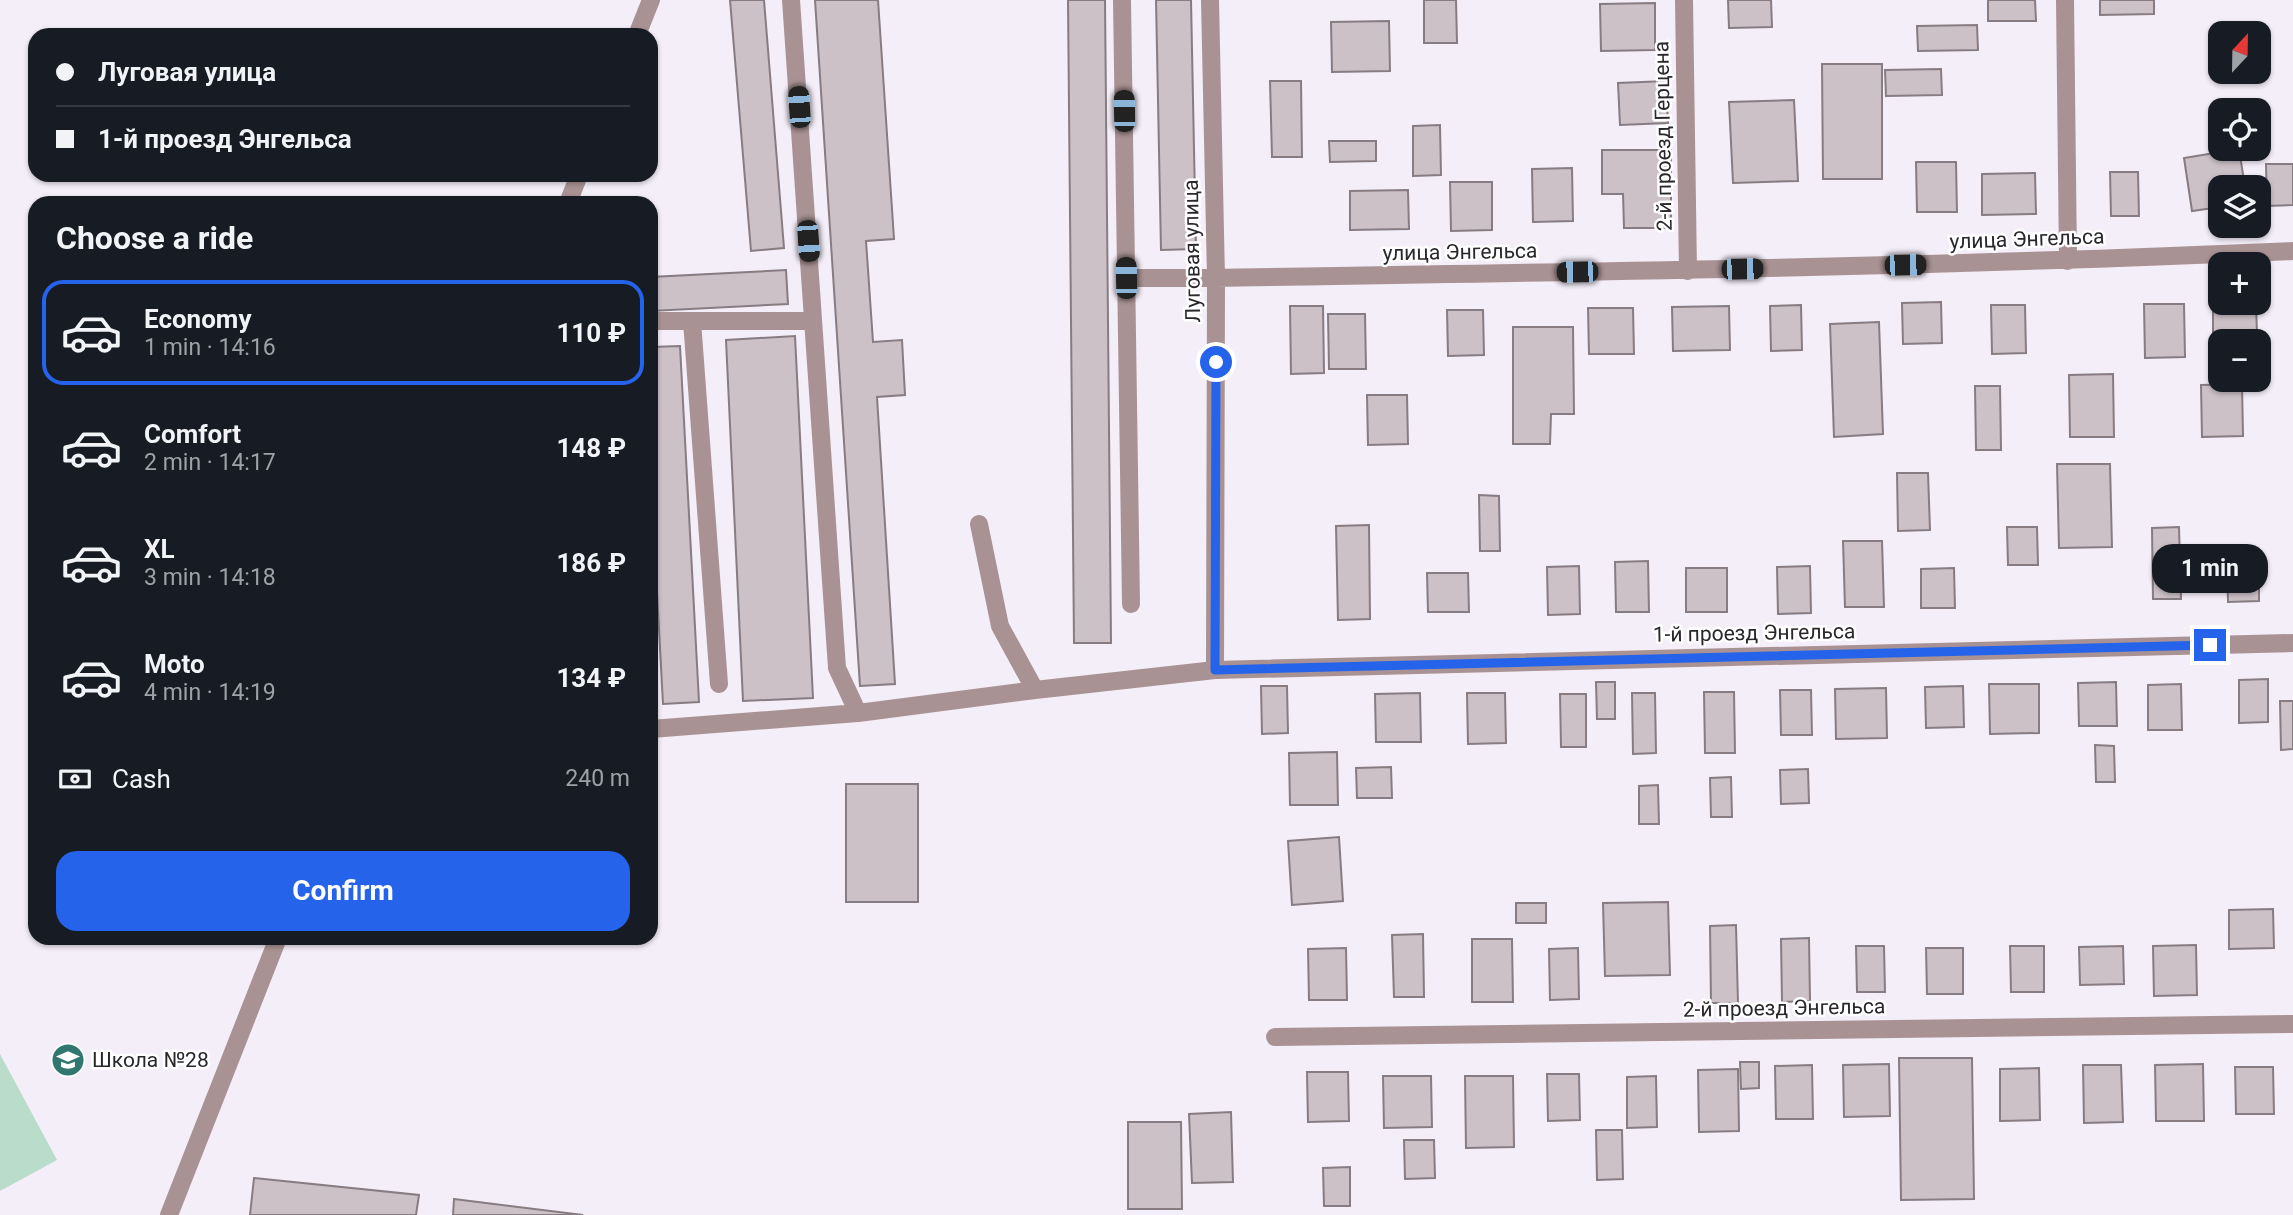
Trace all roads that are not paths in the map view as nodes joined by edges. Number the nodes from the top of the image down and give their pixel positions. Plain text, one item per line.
1 (651, 0) edge
2 (791, 0) edge
3 (1122, 0) edge
4 (1210, 0) edge
5 (1684, 0) edge
6 (2065, 0) edge
7 (640, 28) edge
8 (2293, 251) edge
9 (2068, 261) junction
10 (1688, 271) junction
11 (1126, 278) junction
12 (1216, 278) junction
13 (658, 321) edge
14 (692, 321) junction
15 (813, 321) junction
16 (979, 524) dead end
17 (1131, 604) dead end
18 (2293, 643) edge
19 (1215, 670) junction
20 (719, 684) dead end
21 (1035, 690) junction
22 (858, 713) junction
23 (658, 728) edge
24 (275, 945) edge
25 (2293, 1024) edge
26 (1275, 1037) dead end
27 (169, 1215) edge

1 - 7 street
2 - 15 street
3 - 11 street
4 - 12 street, Луговая улица
5 - 10 street, 2-й проезд Герцена
6 - 9 street
8 - 9 street, улица Энгельса
9 - 10 street, улица Энгельса
10 - 12 street, улица Энгельса
11 - 12 street, улица Энгельса
11 - 17 street
12 - 19 street, Луговая улица
13 - 14 street
14 - 15 street
14 - 20 street
15 - 22 street
16 - 21 street
18 - 19 street, 1-й проезд Энгельса
19 - 21 street, 1-й проезд Энгельса
21 - 22 street, 1-й проезд Энгельса
22 - 23 street, 1-й проезд Энгельса
24 - 27 street
25 - 26 street, 2-й проезд Энгельса

